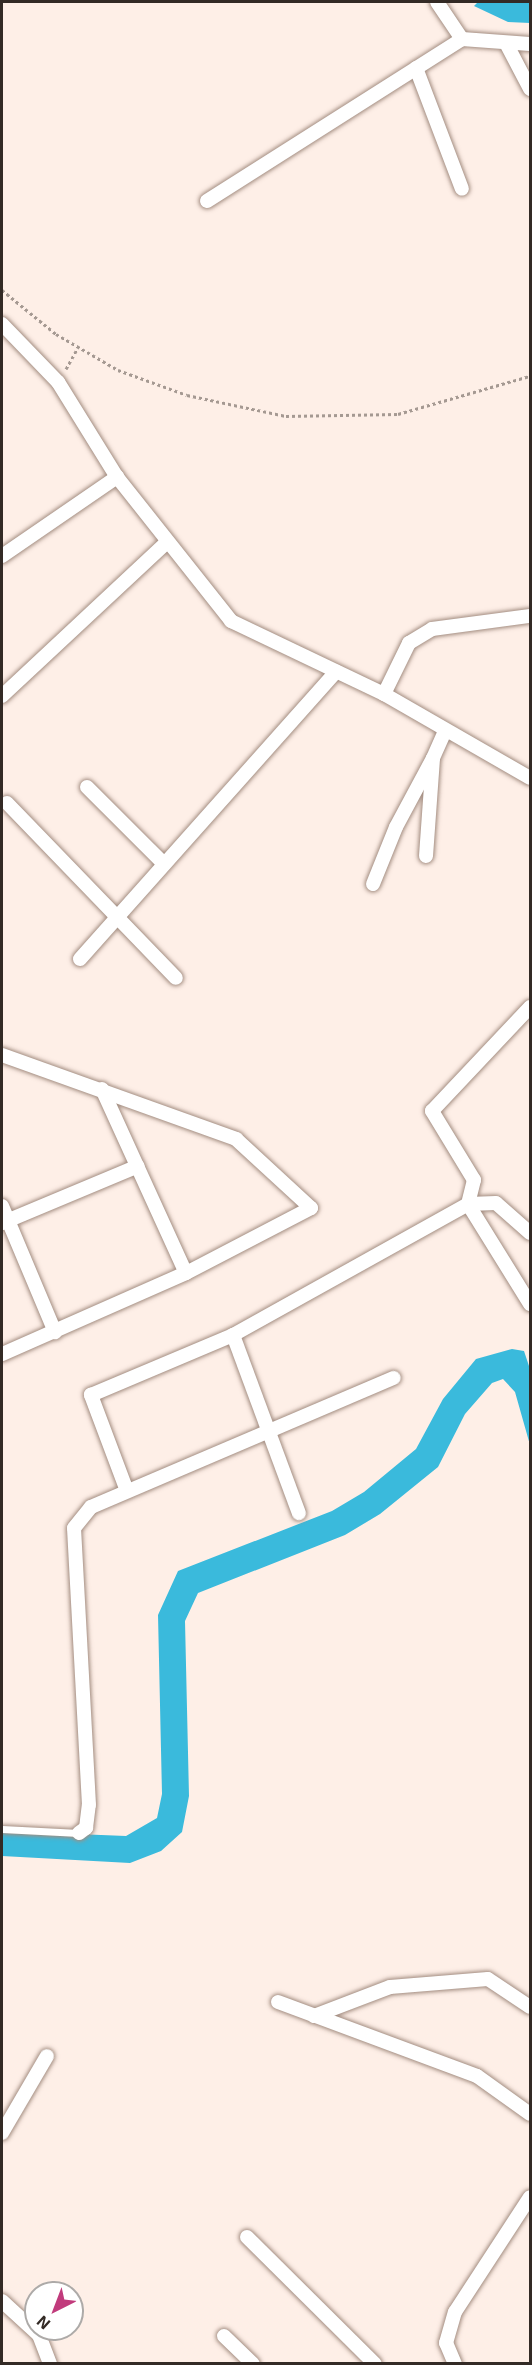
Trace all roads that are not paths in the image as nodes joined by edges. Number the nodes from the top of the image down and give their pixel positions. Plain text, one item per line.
1 (437, 2) edge
2 (462, 39) junction
3 (506, 42) junction
4 (531, 44) edge
5 (416, 68) junction
6 (531, 89) edge
7 (462, 189) dead end
8 (207, 201) dead end
9 (2, 324) edge
10 (117, 477) junction
11 (166, 543) junction
12 (2, 556) edge
13 (531, 616) edge
14 (336, 672) junction
15 (384, 694) junction
16 (2, 696) edge
17 (445, 730) junction
18 (433, 758) junction
19 (531, 778) edge
20 (87, 787) dead end
21 (7, 803) dead end
22 (426, 856) dead end
23 (164, 864) junction
24 (372, 884) dead end
25 (119, 915) junction
26 (80, 959) dead end
27 (176, 978) dead end
28 (531, 1007) edge
29 (2, 1055) edge
30 (102, 1089) junction
31 (138, 1166) junction
32 (468, 1204) junction
33 (2, 1206) edge
34 (5, 1222) edge
35 (531, 1233) edge
36 (186, 1273) junction
37 (531, 1304) edge
38 (55, 1332) junction
39 (233, 1335) junction
40 (2, 1354) edge
41 (394, 1378) dead end
42 (267, 1430) junction
43 (127, 1491) junction
44 (299, 1514) dead end
45 (2, 1829) edge
46 (79, 1833) joint
47 (278, 2002) dead end
48 (531, 2007) edge
49 (314, 2016) junction
50 (47, 2056) dead end
51 (531, 2114) edge
52 (2, 2133) edge
53 (531, 2197) edge
54 (248, 2237) dead end
55 (2, 2301) edge
56 (224, 2336) dead end
57 (50, 2364) edge
58 (253, 2364) edge
59 (375, 2364) edge
60 (455, 2364) edge

1 - 2 street
2 - 3 street
2 - 5 street
3 - 4 street
3 - 6 street
5 - 7 street
5 - 8 street
9 - 10 street
10 - 11 street
10 - 12 street
11 - 14 street
11 - 16 street
13 - 15 street
14 - 15 street
14 - 23 street
15 - 17 street
17 - 18 street
17 - 19 street
18 - 22 street
18 - 24 street
20 - 23 street
21 - 25 street
23 - 25 street
25 - 26 street
25 - 27 street
28 - 32 street
29 - 30 street
30 - 31 street
30 - 36 street
31 - 34 street
31 - 36 street
32 - 35 street
32 - 37 street
32 - 39 street
33 - 34 street
34 - 38 street
36 - 38 street
38 - 40 street
39 - 42 street
39 - 43 street
41 - 42 street
42 - 43 street
42 - 44 street
43 - 46 street
45 - 46 lane
47 - 49 street
48 - 49 street
49 - 51 street
50 - 52 street
53 - 60 street
54 - 59 street
55 - 57 street
56 - 58 street

